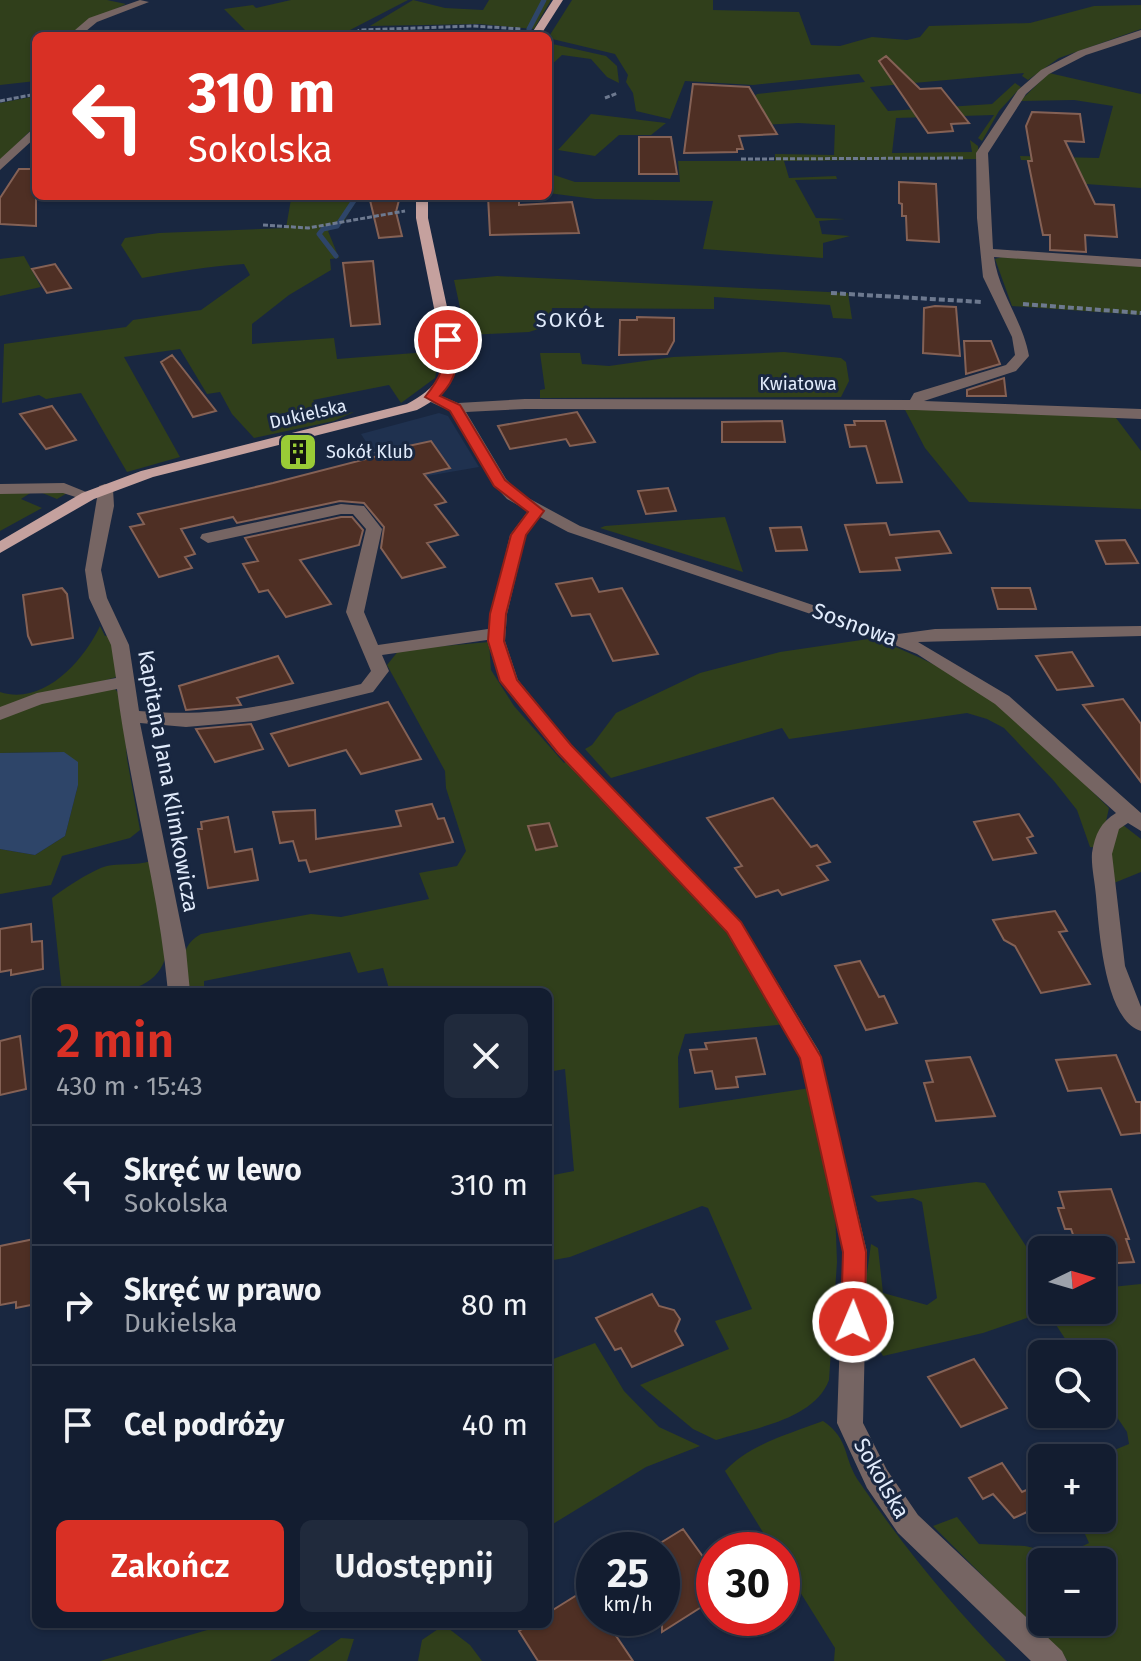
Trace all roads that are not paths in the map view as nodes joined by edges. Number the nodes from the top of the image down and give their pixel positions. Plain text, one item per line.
1 (558, 0) edge
2 (144, 2) edge
3 (78, 32) edge
4 (538, 32) edge
5 (1141, 33) edge
6 (32, 134) edge
7 (0, 166) edge
8 (422, 203) edge
9 (987, 253) junction
10 (1141, 263) edge
11 (431, 397) junction
12 (915, 405) junction
13 (456, 408) junction
14 (1141, 414) edge
15 (0, 489) edge
16 (97, 493) junction
17 (536, 511) junction
18 (208, 538) dead end
19 (0, 548) edge
20 (1141, 631) edge
21 (497, 633) junction
22 (898, 639) junction
23 (371, 651) junction
24 (125, 682) junction
25 (0, 714) edge
26 (129, 716) junction
27 (1136, 818) edge
28 (179, 988) edge
29 (1141, 1023) edge
30 (1052, 1661) edge

1 - 4 main road
2 - 3 street
5 - 9 street
6 - 7 street
8 - 11 main road
9 - 10 street
9 - 12 street
11 - 13 street
11 - 16 main road, Dukielska
12 - 13 street, Kwiatowa
12 - 14 street, Kwiatowa
13 - 17 street
15 - 16 street
16 - 19 main road, Dukielska
16 - 24 street, Kapitana Jana Klimkowicza
17 - 21 street, Sokolska
17 - 22 street, Sosnowa
18 - 23 street
20 - 22 street
21 - 23 street
21 - 30 street, Sokolska
22 - 27 street, Sosnowa
23 - 26 street
24 - 25 street
24 - 26 street, Kapitana Jana Klimkowicza
26 - 28 street, Kapitana Jana Klimkowicza
27 - 29 street, Sosnowa

